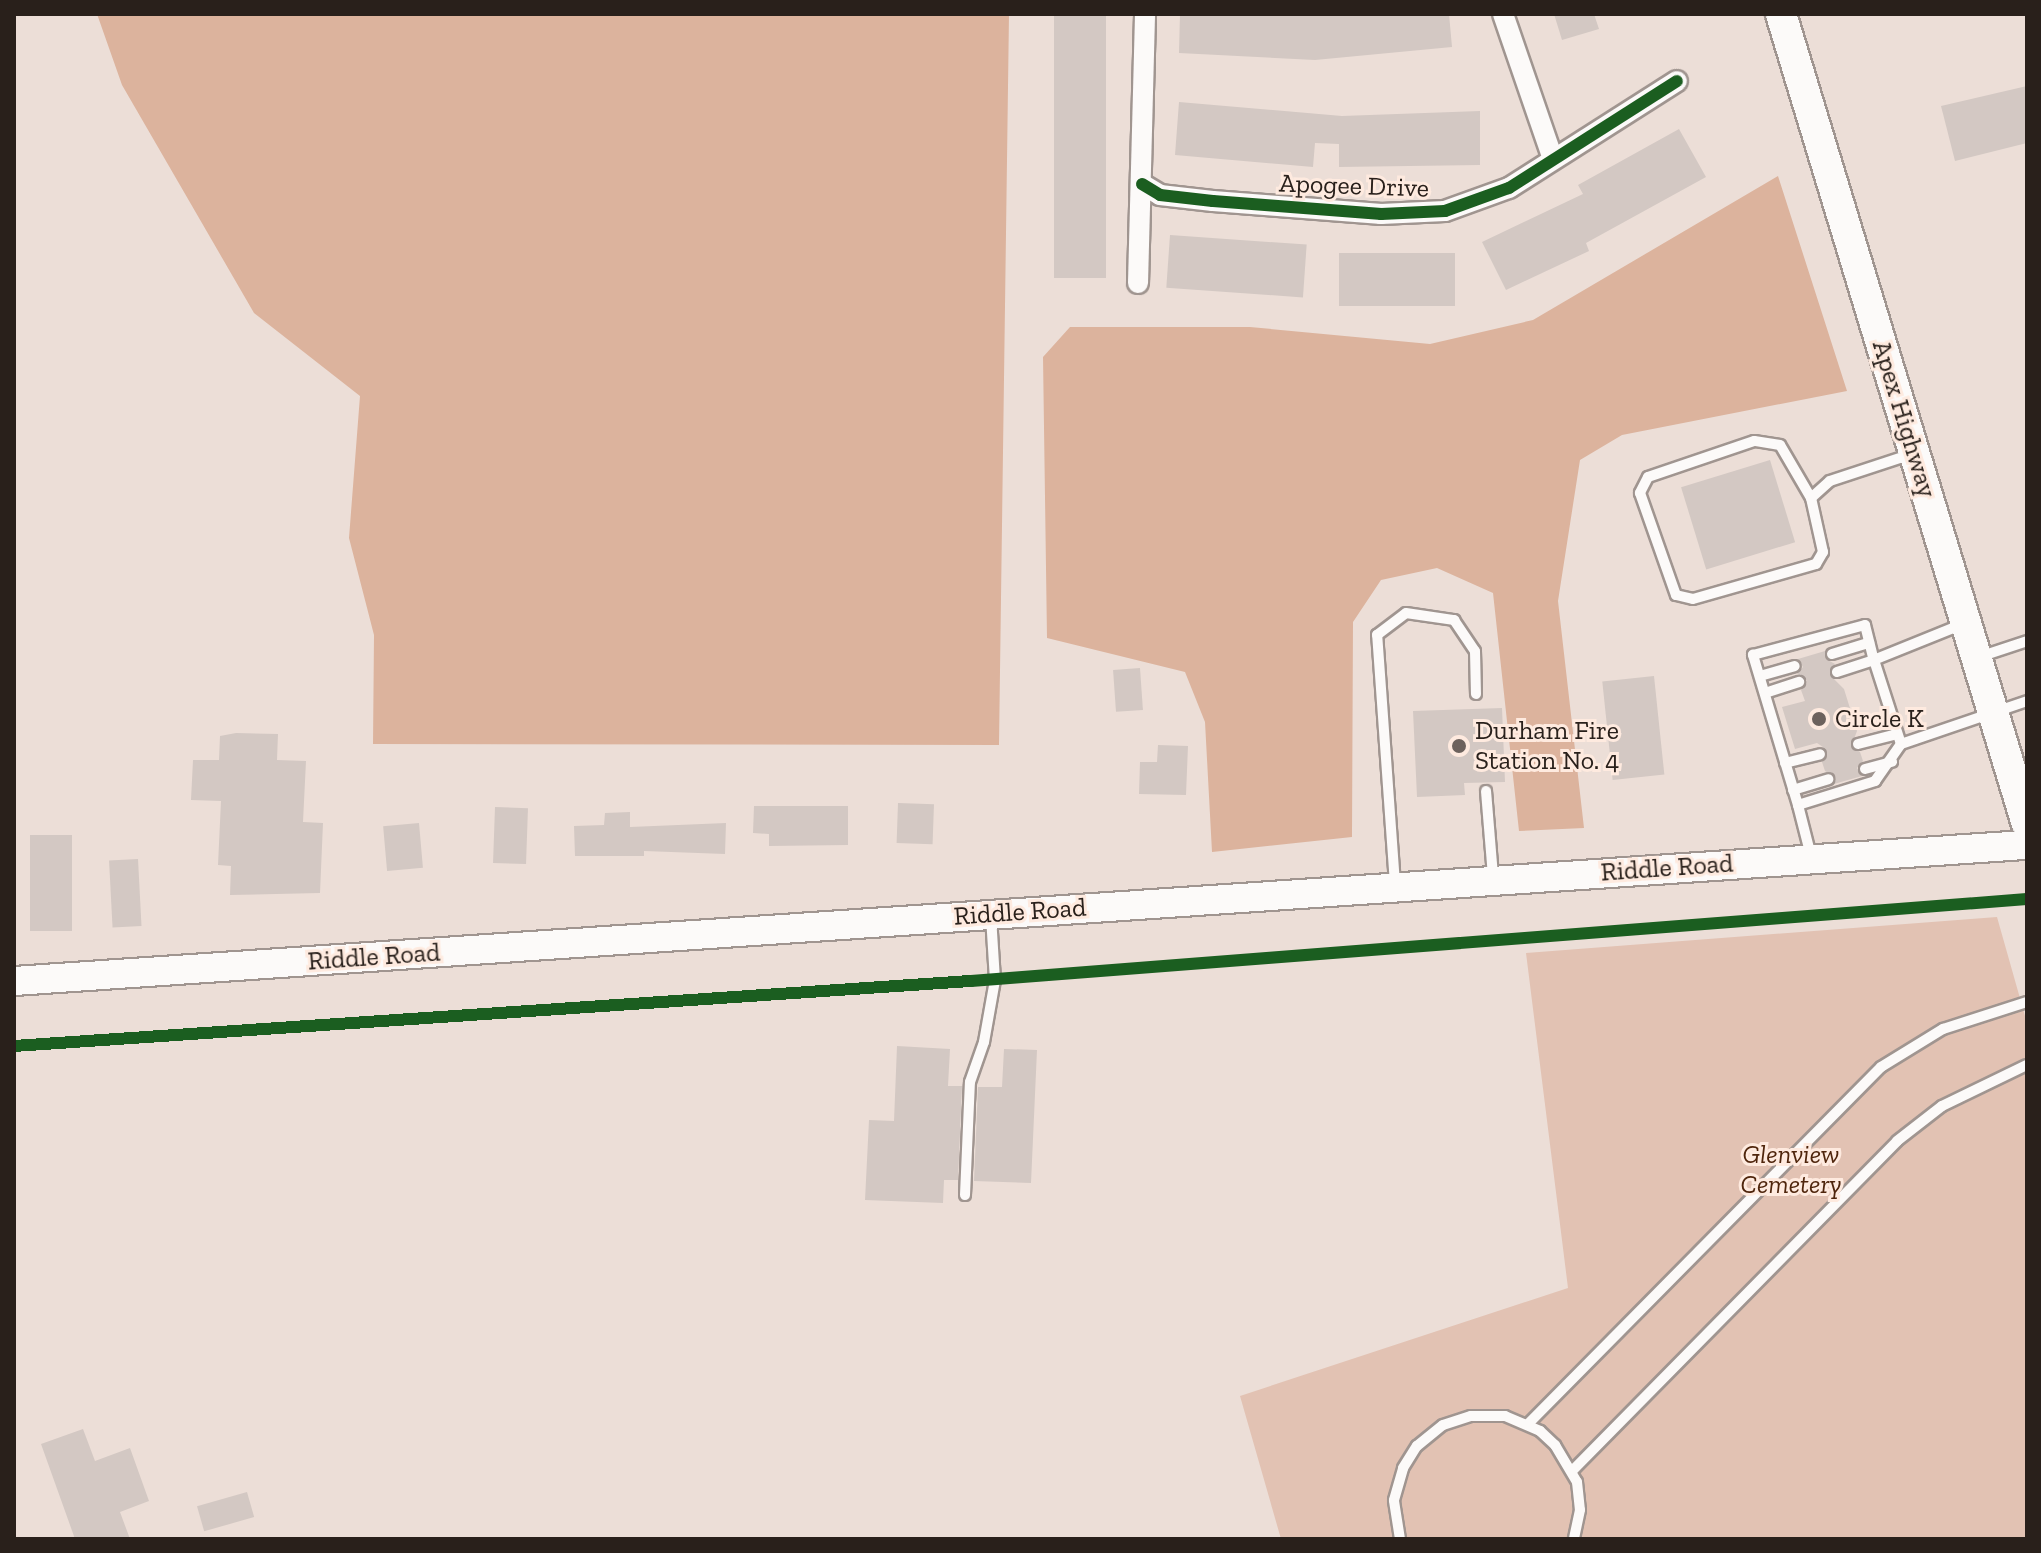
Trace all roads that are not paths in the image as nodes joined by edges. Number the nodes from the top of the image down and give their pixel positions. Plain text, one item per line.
1 (1145, 14) edge
2 (1503, 14) edge
3 (1781, 14) edge
4 (1677, 81) dead end
5 (1552, 156) junction
6 (1142, 184) junction
7 (1138, 283) dead end
8 (1914, 453) junction
9 (1811, 498) junction
10 (1965, 623) junction
11 (2027, 641) edge
12 (1869, 643) junction
13 (1832, 654) dead end
14 (1976, 658) junction
15 (1874, 660) junction
16 (1795, 666) dead end
17 (1837, 672) dead end
18 (1760, 676) junction
19 (1799, 682) dead end
20 (1765, 693) junction
21 (1476, 694) dead end
22 (2027, 701) edge
23 (1992, 713) junction
24 (1899, 739) junction
25 (1858, 744) dead end
26 (1820, 754) dead end
27 (1892, 762) junction
28 (1785, 763) junction
29 (1865, 769) dead end
30 (1828, 779) dead end
31 (1793, 790) junction
32 (1486, 791) dead end
33 (1798, 805) junction
34 (2027, 824) edge
35 (2027, 845) edge
36 (1812, 858) junction
37 (1494, 879) junction
38 (1396, 886) junction
39 (991, 914) junction
40 (14, 981) edge
41 (2027, 1002) edge
42 (2027, 1065) edge
43 (965, 1195) dead end
44 (1528, 1424) junction
45 (1572, 1471) junction
46 (1400, 1539) edge
47 (1574, 1539) edge

1 - 6 street
2 - 5 street
3 - 8 main road, Apex Highway
4 - 5 street, Apogee Drive
5 - 6 street, Apogee Drive
6 - 7 street
8 - 9 lane
8 - 10 main road, Apex Highway
9 - 9 lane
10 - 14 main road, Apex Highway
10 - 15 lane
11 - 14 lane
12 - 13 lane
12 - 15 lane
12 - 18 lane
14 - 23 main road, Apex Highway
15 - 17 lane
15 - 24 lane
16 - 18 lane
18 - 20 lane
19 - 20 lane
20 - 28 lane
21 - 38 lane
22 - 23 lane
23 - 24 lane
23 - 34 main road, Apex Highway
24 - 25 lane
24 - 27 lane
26 - 28 lane
27 - 29 lane
27 - 33 lane
28 - 31 lane
30 - 31 lane
31 - 33 lane
32 - 37 lane
33 - 36 lane
35 - 36 main road, Riddle Road
36 - 37 main road, Riddle Road
37 - 38 main road, Riddle Road
38 - 39 main road, Riddle Road
39 - 40 main road, Riddle Road
39 - 43 lane
41 - 44 lane
42 - 45 lane
44 - 45 lane
44 - 46 lane
45 - 47 lane

